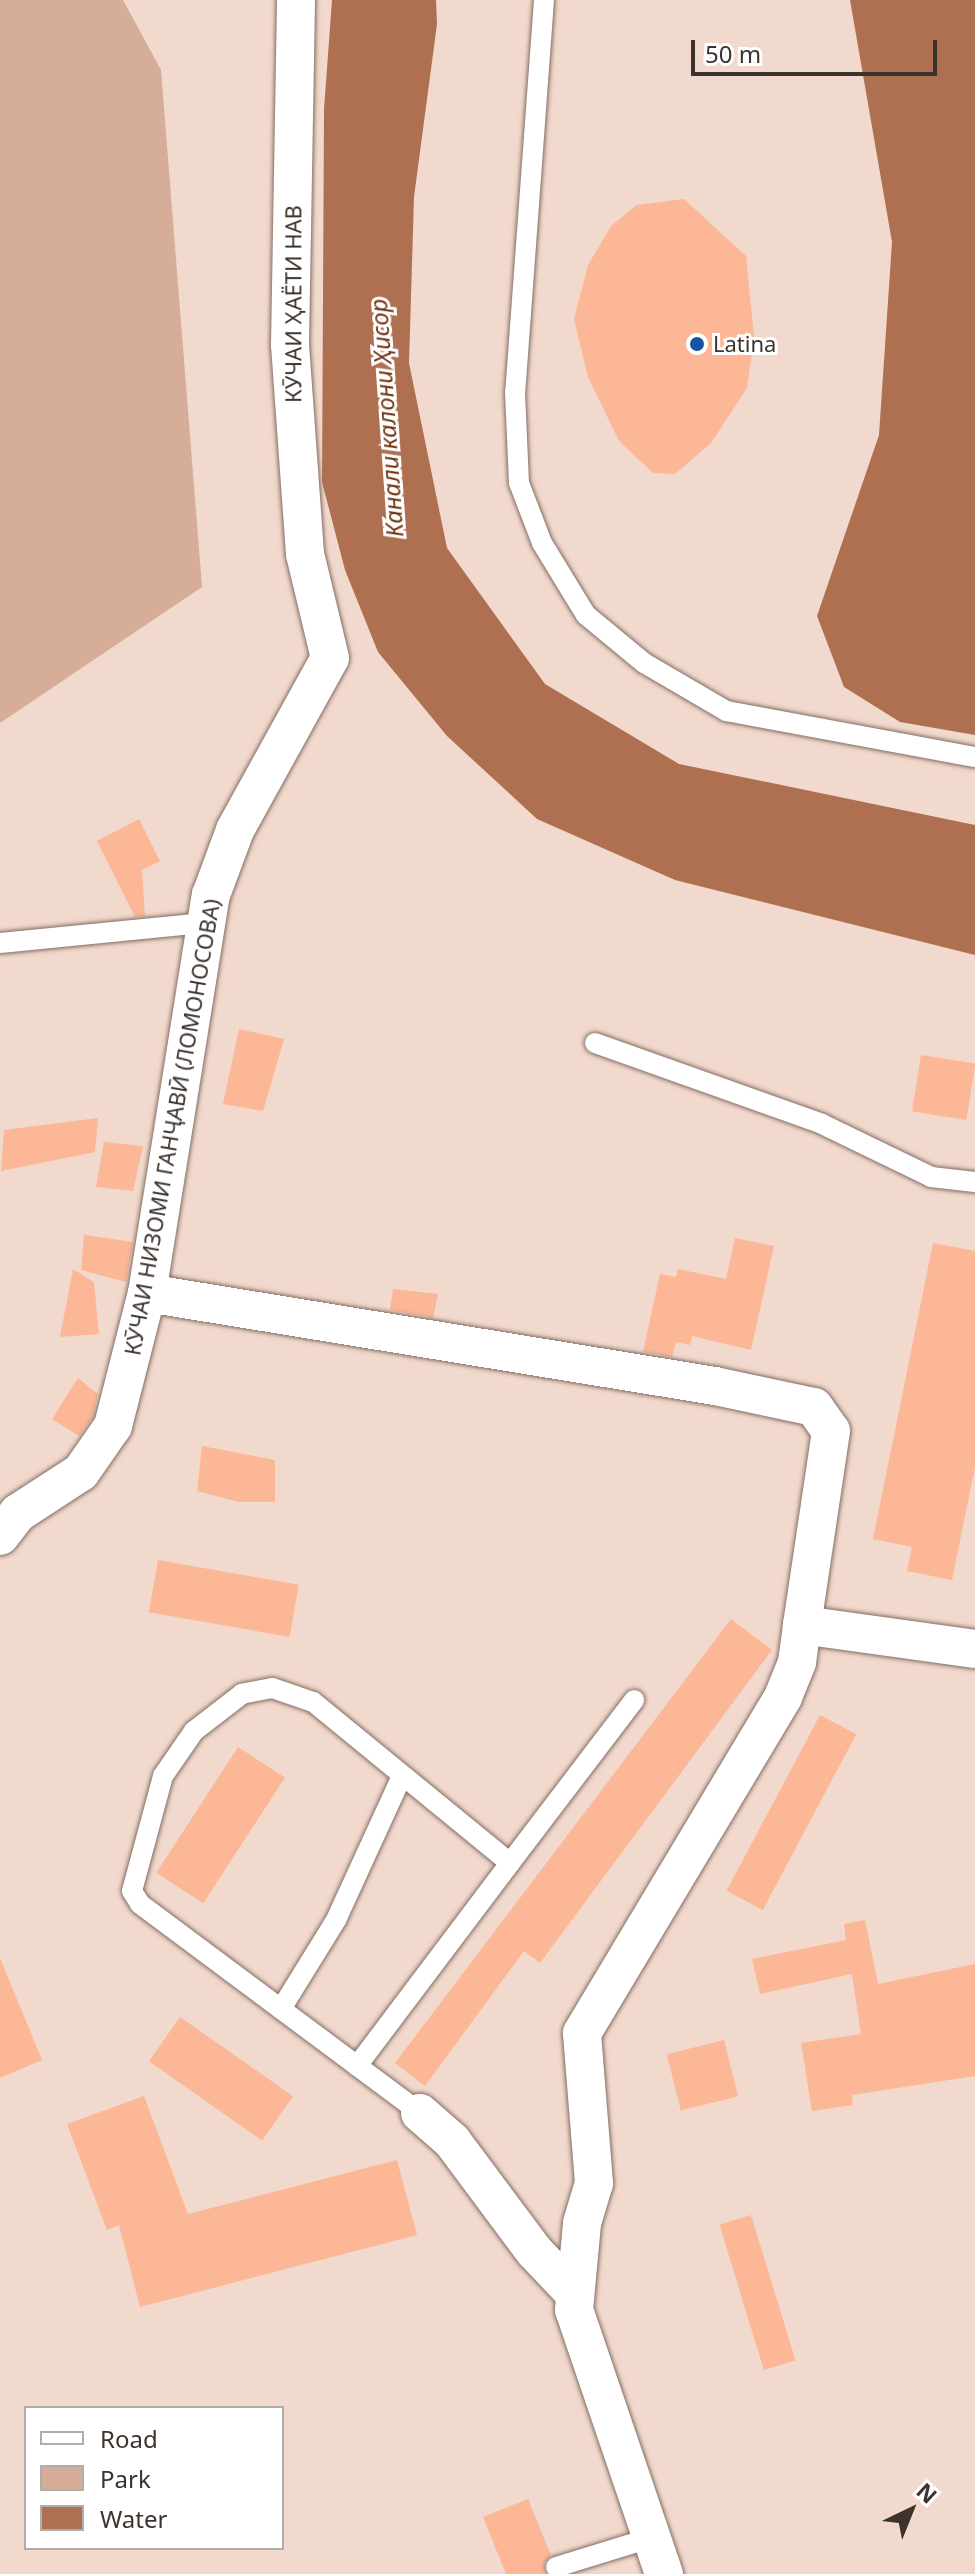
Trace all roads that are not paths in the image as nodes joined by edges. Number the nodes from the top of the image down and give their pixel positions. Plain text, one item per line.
1 (296, 0) edge
2 (544, 0) edge
3 (975, 757) edge
4 (266, 773) joint
5 (205, 923) junction
6 (0, 943) edge
7 (595, 1043) dead end
8 (975, 1182) edge
9 (147, 1293) junction
10 (0, 1536) edge
11 (802, 1625) junction
12 (975, 1649) edge
13 (634, 1700) dead end
14 (402, 1776) junction
15 (510, 1863) junction
16 (281, 2009) junction
17 (357, 2066) junction
18 (420, 2113) joint
19 (573, 2292) junction
20 (650, 2538) junction
21 (556, 2567) dead end
22 (664, 2574) edge

1 - 4 street, КӮЧАИ ҲАЁТИ НАВ
2 - 3 lane
4 - 5 street, КӮЧАИ НИЗОМИ ГАНҶАВӢ (ЛОМОНОСОВА)
5 - 6 lane
5 - 9 street, КӮЧАИ НИЗОМИ ГАНҶАВӢ (ЛОМОНОСОВА)
7 - 8 lane
9 - 10 street, КӮЧАИ НИЗОМИ ГАНҶАВӢ (ЛОМОНОСОВА)
9 - 11 street
11 - 12 street
11 - 19 street
13 - 15 lane
14 - 15 lane
14 - 16 lane
14 - 16 lane
15 - 17 lane
16 - 17 lane
17 - 18 lane
18 - 19 street
19 - 20 street
20 - 21 lane
20 - 22 street

